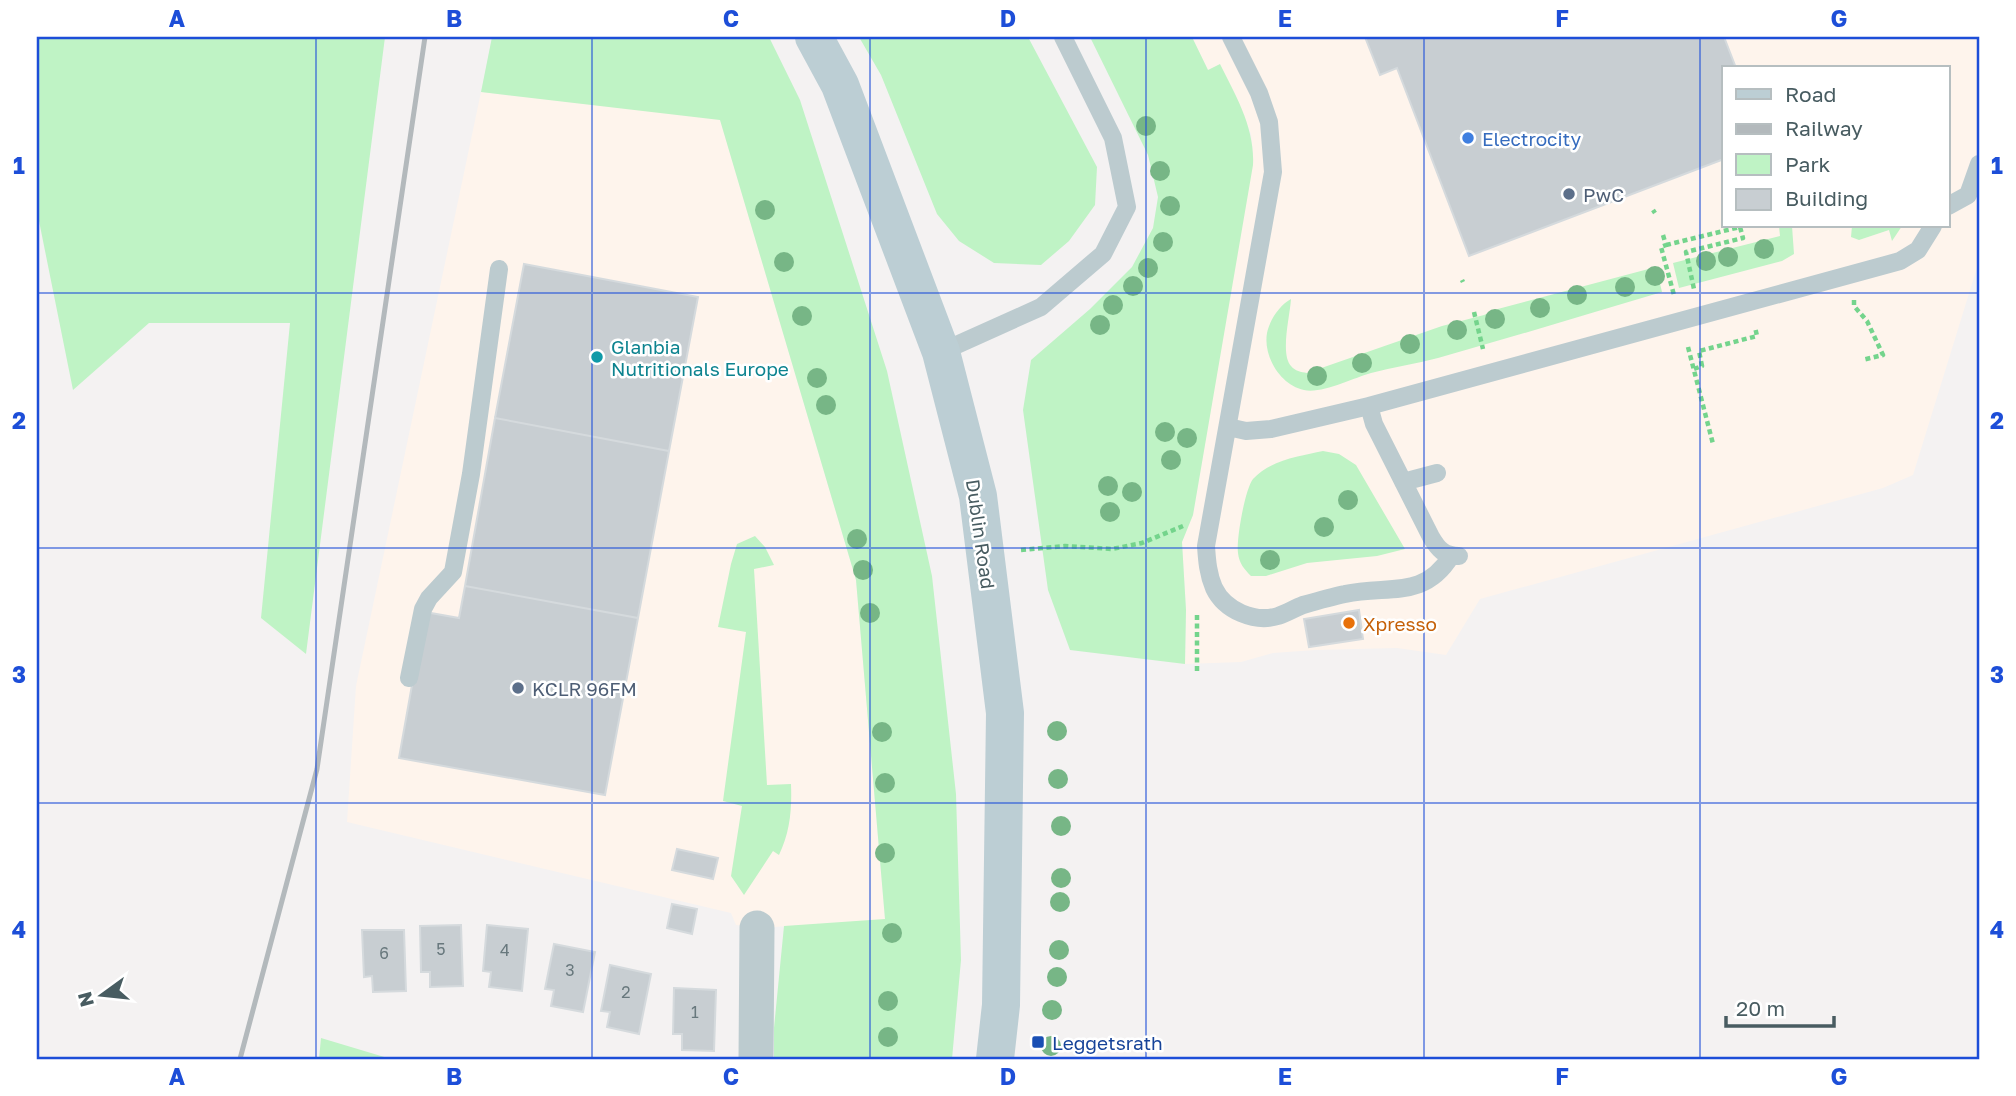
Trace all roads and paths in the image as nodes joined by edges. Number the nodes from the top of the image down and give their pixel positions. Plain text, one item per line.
1 (814, 37) edge
2 (1063, 37) edge
3 (1231, 37) edge
4 (1979, 164) edge
5 (1950, 205) edge
6 (1736, 228) edge
7 (1740, 228) edge
8 (1932, 228) edge
9 (1663, 235) dead end
10 (1666, 245) junction
11 (499, 269) dead end
12 (1850, 275) junction
13 (1695, 290) dead end
14 (1676, 302) dead end
15 (1474, 312) dead end
16 (1754, 326) dead end
17 (1482, 345) dead end
18 (1689, 351) dead end
19 (941, 352) junction
20 (1862, 360) dead end
21 (1694, 369) junction
22 (1369, 406) junction
23 (1228, 427) junction
24 (1713, 444) dead end
25 (1437, 473) dead end
26 (1403, 482) junction
27 (1212, 512) junction
28 (986, 562) junction
29 (1216, 592) junction
30 (1197, 671) dead end
31 (409, 678) dead end
32 (757, 928) dead end
33 (756, 1059) edge
34 (995, 1059) edge

1 - 19 main road, Dublin Road
2 - 19 lane
3 - 23 lane
4 - 5 lane
6 - 10 path
7 - 13 path
8 - 12 lane
9 - 10 path
10 - 14 path
11 - 31 lane
12 - 20 path
12 - 22 lane
15 - 17 path
16 - 21 path
18 - 21 path
19 - 28 main road, Dublin Road
21 - 24 path
22 - 23 lane
22 - 26 lane
23 - 27 lane
25 - 26 lane
26 - 29 lane
27 - 28 path
27 - 29 lane
28 - 34 main road, Dublin Road
29 - 30 path
32 - 33 street

